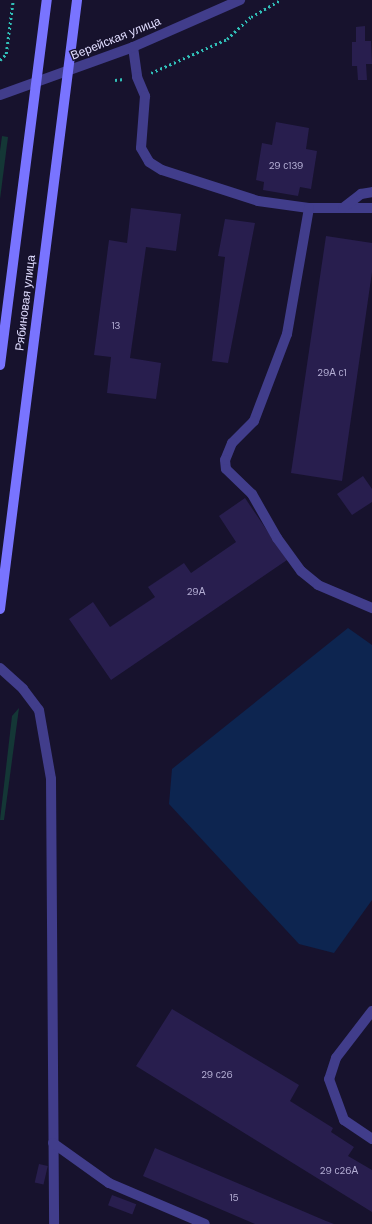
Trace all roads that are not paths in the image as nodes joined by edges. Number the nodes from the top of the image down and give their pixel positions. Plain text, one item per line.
1 (47, 0) edge
2 (76, 0) edge
3 (240, 0) edge
4 (133, 47) junction
5 (67, 72) junction
6 (37, 83) junction
7 (0, 95) edge
8 (372, 192) edge
9 (309, 208) junction
10 (343, 208) junction
11 (372, 208) edge
12 (0, 365) edge
13 (372, 608) edge
14 (0, 609) edge
15 (0, 668) edge
16 (372, 1010) edge
17 (372, 1139) edge
18 (53, 1143) junction
19 (54, 1224) edge
20 (205, 1224) edge

1 - 6 main road, Рябиновая улица
2 - 5 main road, Рябиновая улица
3 - 4 street, Верейская улица
4 - 5 street, Верейская улица
4 - 9 street
5 - 6 street, Верейская улица
5 - 14 main road, Рябиновая улица
6 - 7 street, Верейская улица
6 - 12 main road, Рябиновая улица
8 - 10 street
9 - 10 street
9 - 13 street
10 - 11 street
15 - 18 street
16 - 17 street
18 - 19 street
18 - 20 street

